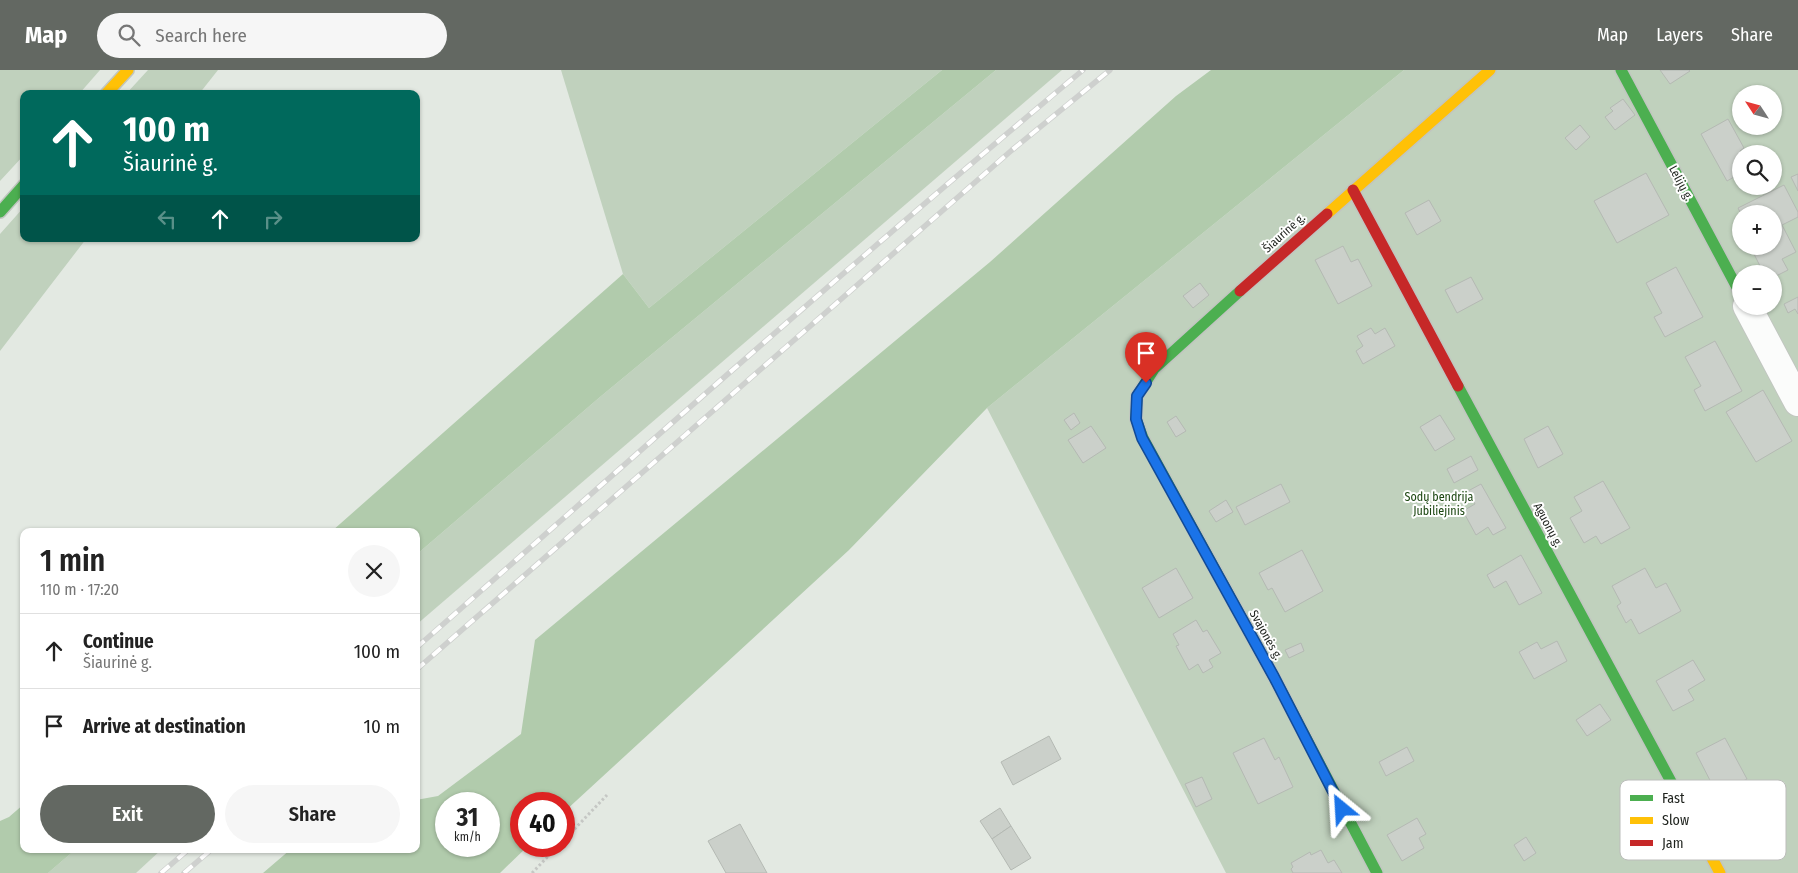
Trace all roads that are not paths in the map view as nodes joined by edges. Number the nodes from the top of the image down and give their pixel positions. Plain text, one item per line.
1 (1490, 70) edge
2 (1621, 70) edge
3 (124, 73) edge
4 (109, 90) edge
5 (20, 190) edge
6 (1353, 190) junction
7 (0, 212) edge
8 (1732, 279) edge
9 (1752, 315) edge
10 (1798, 402) edge
11 (1142, 438) joint
12 (1670, 780) edge
13 (1713, 860) edge
14 (1377, 873) edge
15 (1720, 873) edge

1 - 6 main road, Šiaurinė g.
2 - 8 main road, Lelijų g.
3 - 4 main road
5 - 7 main road
6 - 11 main road, Šiaurinė g.
6 - 12 main road, Aguonų g.
9 - 10 street
11 - 14 main road, Svajonės g.
13 - 15 main road, Aguonų g.

